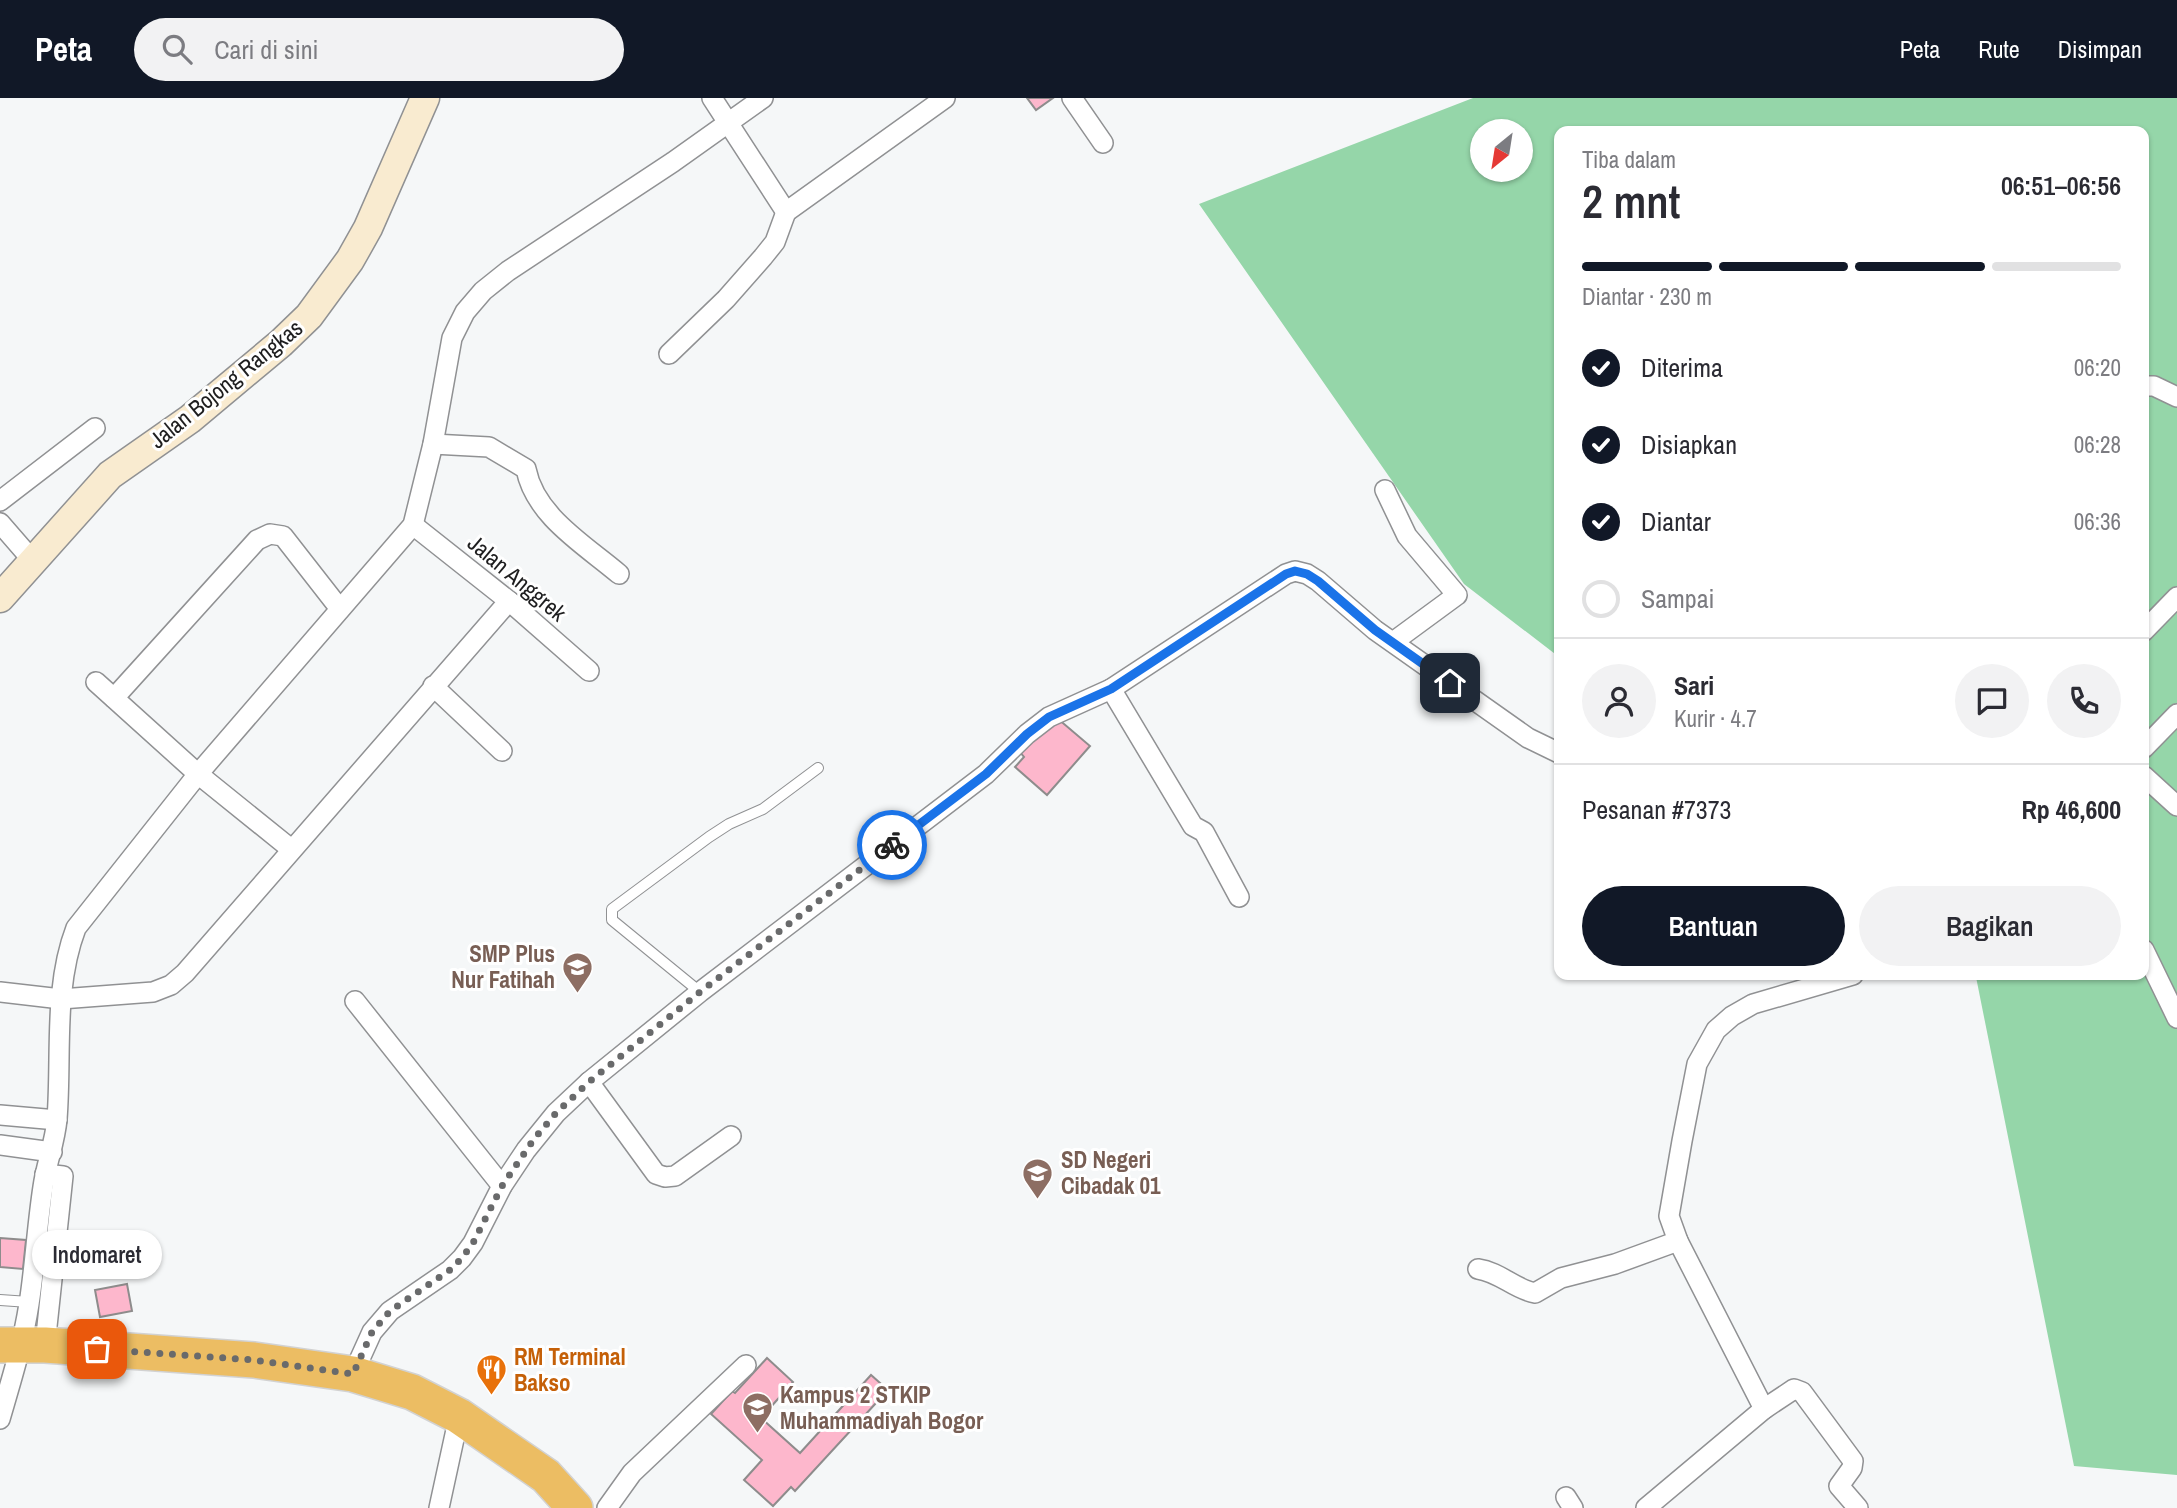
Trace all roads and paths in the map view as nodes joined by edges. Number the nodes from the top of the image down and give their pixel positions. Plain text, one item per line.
1 (425, 98) edge
2 (712, 98) edge
3 (763, 98) edge
4 (945, 98) edge
5 (1072, 98) edge
6 (729, 121) junction
7 (1103, 142) dead end
8 (786, 212) junction
9 (668, 354) dead end
10 (2149, 386) edge
11 (2177, 397) edge
12 (95, 428) dead end
13 (433, 444) junction
14 (1385, 490) dead end
15 (0, 501) edge
16 (0, 523) edge
17 (413, 525) junction
18 (33, 561) junction
19 (619, 574) dead end
20 (2177, 597) edge
21 (0, 598) edge
22 (509, 601) junction
23 (340, 609) junction
24 (2149, 626) edge
25 (1393, 642) junction
26 (589, 671) dead end
27 (96, 682) dead end
28 (433, 686) junction
29 (1111, 689) junction
30 (114, 698) junction
31 (2177, 714) edge
32 (2149, 743) edge
33 (502, 751) dead end
34 (1554, 751) edge
35 (818, 768) dead end
36 (198, 774) junction
37 (2149, 781) edge
38 (2177, 806) edge
39 (291, 849) junction
40 (1240, 897) dead end
41 (2149, 960) edge
42 (1836, 980) edge
43 (0, 992) edge
44 (700, 992) junction
45 (61, 999) junction
46 (355, 1001) dead end
47 (2177, 1018) edge
48 (589, 1082) junction
49 (0, 1115) edge
50 (57, 1120) junction
51 (731, 1136) dead end
52 (0, 1145) edge
53 (52, 1152) junction
54 (44, 1174) junction
55 (502, 1186) junction
56 (1678, 1241) junction
57 (1478, 1269) dead end
58 (0, 1300) edge
59 (29, 1302) junction
60 (22, 1346) edge
61 (746, 1365) dead end
62 (353, 1374) junction
63 (1764, 1409) junction
64 (459, 1416) junction
65 (0, 1419) edge
66 (439, 1508) edge
67 (575, 1508) edge
68 (607, 1508) edge
69 (1646, 1508) edge
70 (1858, 1508) edge

1 - 18 main road, Jalan Bojong Rangkas
2 - 6 street
3 - 6 street
4 - 8 street
5 - 7 street
6 - 8 street
6 - 13 street
8 - 9 street
10 - 11 street
12 - 15 street
13 - 17 street
13 - 19 street
14 - 25 street
16 - 18 street
17 - 22 street, Jalan Anggrek
17 - 23 street
18 - 21 main road, Jalan Bojong Rangkas
20 - 24 street
22 - 26 street, Jalan Anggrek
22 - 28 street
23 - 30 street
23 - 36 street
25 - 29 street
25 - 34 street
27 - 30 street
28 - 33 street
28 - 39 street
29 - 40 street
29 - 44 street
30 - 36 street
31 - 32 street
35 - 44 lane
36 - 39 street
36 - 45 street
37 - 38 street
39 - 45 street
41 - 47 street
42 - 56 street
43 - 45 street
44 - 48 street
45 - 50 street
46 - 55 street
48 - 51 street
48 - 55 street
49 - 50 street
50 - 53 street
52 - 53 street
53 - 54 street
54 - 59 street
54 - 60 street
55 - 62 street
56 - 57 street
56 - 63 street
58 - 59 lane
59 - 60 street
60 - 62 highway
60 - 65 street
61 - 68 street
62 - 64 highway
63 - 69 street
63 - 70 street
64 - 66 street
64 - 67 highway

